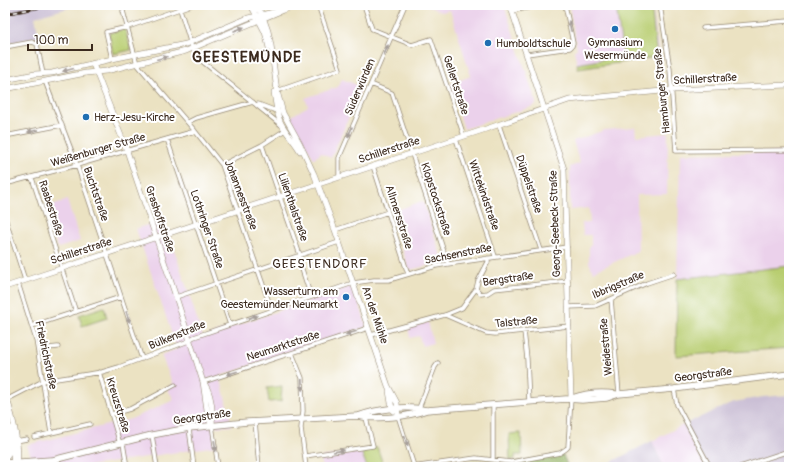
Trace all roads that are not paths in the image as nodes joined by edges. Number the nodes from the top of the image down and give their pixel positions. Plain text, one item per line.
1 (191, 5) edge
2 (251, 5) edge
3 (256, 5) edge
4 (260, 5) edge
5 (299, 5) edge
6 (318, 5) edge
7 (364, 5) edge
8 (405, 5) edge
9 (510, 5) edge
10 (541, 5) edge
11 (565, 5) edge
12 (660, 5) edge
13 (180, 9) junction
14 (123, 10) dead end
15 (512, 11) junction
16 (261, 17) junction
17 (789, 21) edge
18 (128, 26) junction
19 (703, 28) dead end
20 (392, 37) junction
21 (190, 42) junction
22 (5, 47) edge
23 (192, 48) junction
24 (135, 54) junction
25 (527, 54) junction
26 (112, 59) junction
27 (93, 64) junction
28 (137, 64) junction
29 (96, 73) junction
30 (43, 74) junction
31 (5, 80) edge
32 (46, 81) junction
33 (371, 84) junction
34 (789, 85) edge
35 (5, 89) edge
36 (672, 90) junction
37 (276, 91) junction
38 (254, 103) junction
39 (545, 109) junction
40 (276, 111) junction
41 (283, 113) junction
42 (188, 122) junction
43 (62, 125) junction
44 (499, 125) junction
45 (284, 128) junction
46 (195, 131) junction
47 (5, 136) edge
48 (464, 136) junction
49 (167, 139) junction
50 (456, 139) junction
51 (262, 145) junction
52 (789, 150) edge
53 (127, 151) junction
54 (412, 153) junction
55 (77, 165) junction
56 (222, 165) junction
57 (374, 166) junction
58 (339, 177) junction
59 (32, 178) junction
60 (5, 184) edge
61 (318, 184) junction
62 (280, 197) junction
63 (238, 210) junction
64 (388, 212) junction
65 (5, 218) edge
66 (196, 224) junction
67 (335, 230) junction
68 (156, 238) junction
69 (339, 242) junction
70 (567, 247) junction
71 (542, 250) junction
72 (107, 254) junction
73 (300, 255) junction
74 (495, 256) junction
75 (488, 258) junction
76 (448, 264) junction
77 (61, 268) junction
78 (258, 270) junction
79 (408, 274) junction
80 (674, 274) dead end
81 (25, 280) junction
82 (568, 281) junction
83 (18, 283) junction
84 (353, 283) junction
85 (216, 284) junction
86 (5, 287) edge
87 (476, 289) junction
88 (122, 297) junction
89 (176, 297) junction
90 (311, 298) junction
91 (611, 299) junction
92 (568, 307) junction
93 (272, 311) junction
94 (76, 312) junction
95 (445, 315) junction
96 (230, 325) junction
97 (32, 326) junction
98 (569, 326) junction
99 (368, 328) junction
100 (524, 331) junction
101 (371, 335) junction
102 (189, 340) junction
103 (58, 346) dead end
104 (38, 349) junction
105 (292, 353) junction
106 (142, 359) junction
107 (438, 363) dead end
108 (99, 372) junction
109 (789, 374) edge
110 (43, 381) junction
111 (203, 382) junction
112 (175, 385) dead end
113 (674, 389) junction
114 (5, 392) edge
115 (618, 394) junction
116 (571, 398) junction
117 (6, 400) edge
118 (529, 402) junction
119 (493, 405) junction
120 (419, 408) junction
121 (395, 409) junction
122 (427, 410) junction
123 (10, 411) junction
124 (112, 414) junction
125 (357, 416) junction
126 (398, 416) junction
127 (366, 418) junction
128 (10, 419) junction
129 (302, 419) junction
130 (255, 421) junction
131 (90, 424) dead end
132 (212, 425) junction
133 (189, 428) junction
134 (51, 433) junction
135 (152, 435) junction
136 (34, 437) dead end
137 (27, 439) dead end
138 (16, 441) junction
139 (122, 443) junction
140 (789, 451) edge
141 (305, 456) junction
142 (5, 460) edge
143 (53, 460) junction
144 (493, 460) junction
145 (5, 463) edge
146 (15, 465) edge
147 (38, 467) edge
148 (127, 467) edge
149 (156, 467) edge
150 (194, 467) edge
151 (218, 467) edge
152 (259, 467) edge
153 (306, 467) edge
154 (413, 467) edge
155 (710, 467) edge
156 (740, 467) edge

1 - 13 street
2 - 16 street, An der Mühle
3 - 16 street, An der Mühle
4 - 16 street, An der Mühle
5 - 16 street
6 - 37 street
7 - 20 street
8 - 20 street, Süderwürden
9 - 15 street, Georg-Seebeck-Straße
10 - 15 street
25 -> 11 street
12 - 36 street, Hamburger Straße
13 - 18 street
13 - 21 street
14 - 18 street
15 - 25 street, Georg-Seebeck-Straße
16 - 21 street
23 -> 16 street
16 - 37 street, An der Mühle
17 - 19 street
18 - 24 street
18 - 26 street
33 -> 20 street, Süderwürden
20 - 48 street, Gellertstraße
21 - 23 street
21 - 24 street
22 - 30 street
28 -> 23 street
23 - 38 street
24 - 26 street
24 - 28 street
25 - 39 street, Georg-Seebeck-Straße
26 - 27 street
27 - 29 street, Grashoffstraße
27 -> 30 street
28 - 29 street
28 - 42 street, Johannesstraße
29 - 32 street
29 - 53 street, Grashoffstraße
30 - 31 street
30 - 32 street
32 - 35 street
32 - 43 street, Buchtstraße
33 - 54 street, Klopstockstraße
33 -> 58 street, Süderwürden
34 - 36 street, Schillerstraße
36 - 39 street, Schillerstraße
36 - 52 street, Hamburger Straße
37 - 40 street, An der Mühle
37 - 41 street, An der Mühle
38 - 40 street
38 - 42 street
38 - 45 street
39 - 44 street, Schillerstraße
39 - 70 street, Georg-Seebeck-Straße
40 - 41 street
40 - 45 street, An der Mühle
41 - 61 street, An der Mühle
42 - 46 street, Johannesstraße
43 -> 47 street
43 - 55 street, Buchtstraße
44 - 48 street, Schillerstraße
44 - 71 street, Düppelstraße
45 - 51 street
45 - 61 street, An der Mühle
46 - 49 street, Weißenburger Straße
46 - 56 street, Johannesstraße
48 - 50 street, Schillerstraße
49 - 53 street, Weißenburger Straße
49 - 66 street, Lothringer Straße
50 - 54 street, Schillerstraße
50 - 74 street, Wittekindstraße
51 - 56 street
51 - 62 street, Lilienthalstraße
53 - 55 street, Weißenburger Straße
53 - 68 street, Grashoffstraße
54 - 57 street, Schillerstraße
54 - 76 street, Klopstockstraße
55 - 59 street, Weißenburger Straße
55 - 72 street, Buchtstraße
56 - 63 street, Johannesstraße
57 - 58 street, Schillerstraße
57 - 64 street, Allmersstraße
58 - 61 street, Schillerstraße
59 - 60 street, Weißenburger Straße
59 - 77 street, Raabestraße
61 - 62 street, Schillerstraße
61 - 67 street, An der Mühle
62 - 63 street, Schillerstraße
62 - 73 street, Lilienthalstraße
63 - 66 street, Schillerstraße
63 - 78 street, Johannesstraße
64 - 67 street
64 - 79 street, Allmersstraße
65 - 81 street
66 - 68 street, Schillerstraße
66 - 85 street, Lothringer Straße
67 - 69 street, An der Mühle
68 - 72 street, Schillerstraße
68 - 89 street, Grashoffstraße
69 - 73 street
69 - 84 street, An der Mühle
70 - 71 street, Sachsenstraße
70 - 82 street, Georg-Seebeck-Straße
71 - 74 street, Sachsenstraße
72 - 77 street, Schillerstraße
72 - 88 street, Buchtstraße
73 - 78 street
73 - 90 street, Lilienthalstraße
74 - 75 street, Sachsenstraße
75 - 76 street, Sachsenstraße
75 - 87 street
76 - 79 street, Sachsenstraße
77 - 81 street, Schillerstraße
77 - 94 street, Raabestraße
78 - 85 street
78 - 93 street, Johannesstraße
79 - 84 street, Sachsenstraße
80 - 91 street, Ibbrigstraße
81 - 83 street, Schillerstraße
82 - 87 street, Bergstraße
82 - 92 street, Georg-Seebeck-Straße
83 - 86 street, Schillerstraße
83 - 97 street, Friedrichstraße
84 - 90 street, Bülkenstraße
84 - 99 street, An der Mühle
85 - 89 street
85 - 96 street, Lothringer Straße
87 - 95 street
88 - 94 street
88 -> 106 street, Buchtstraße
89 - 102 street, Grashoffstraße
90 - 93 street, Bülkenstraße
91 - 92 street, Ibbrigstraße
91 - 115 street, Weidestraße
92 - 98 street, Georg-Seebeck-Straße
96 -> 93 street, Bülkenstraße
94 - 97 street
95 - 100 street, Talstraße
95 - 101 street
96 - 102 street, Bülkenstraße
97 - 104 street, Friedrichstraße
98 - 100 street, Talstraße
98 - 116 street, Georg-Seebeck-Straße
99 - 101 street, An der Mühle
99 -> 105 street, Neumarktstraße
100 - 118 street
101 - 121 street, An der Mühle
102 - 106 street, Bülkenstraße
102 - 111 street, Grashoffstraße
103 - 104 street
104 - 110 street, Friedrichstraße
105 -> 111 street, Neumarktstraße
105 -> 129 street
106 - 108 street, Bülkenstraße
107 - 120 street
108 - 110 street, Bülkenstraße
108 - 124 street, Kreuzstraße
109 - 113 main road, Georgstraße
110 - 117 street, Bülkenstraße
110 - 134 street, Friedrichstraße
111 - 132 street, Grashoffstraße
112 - 124 street
113 - 115 main road, Georgstraße
113 - 155 street
114 - 117 street
115 - 116 main road, Georgstraße
116 - 118 main road, Georgstraße
116 - 144 street, Georg-Seebeck-Straße
117 - 123 street
118 - 119 main road, Georgstraße
119 - 122 main road, Georgstraße
119 - 144 street
120 - 121 main road, Georgstraße
120 - 122 main road, Georgstraße
121 - 125 main road, Georgstraße
121 - 126 street, An der Mühle
122 - 126 main road, Georgstraße
123 - 128 street
123 - 138 street
124 - 139 street, Kreuzstraße
125 - 127 main road, Georgstraße
125 - 129 main road, Georgstraße
126 - 127 main road, Georgstraße
126 -> 154 street
141 -> 127 street
128 - 142 street
128 - 146 street
129 - 130 main road, Georgstraße
129 - 141 street
130 - 132 main road, Georgstraße
130 - 152 street
131 - 134 street
132 - 133 main road, Georgstraße
132 -> 151 street
133 - 135 main road, Georgstraße
133 - 150 street
134 - 136 street
135 - 139 main road, Georgstraße
135 - 149 street
137 - 138 street
138 - 146 street
139 - 143 main road, Georgstraße
139 - 148 street, Kreuzstraße
140 - 156 street
141 - 153 street
143 - 146 main road, Georgstraße
143 - 147 main road, Georgstraße
144 - 154 street
145 - 146 main road, Georgstraße

